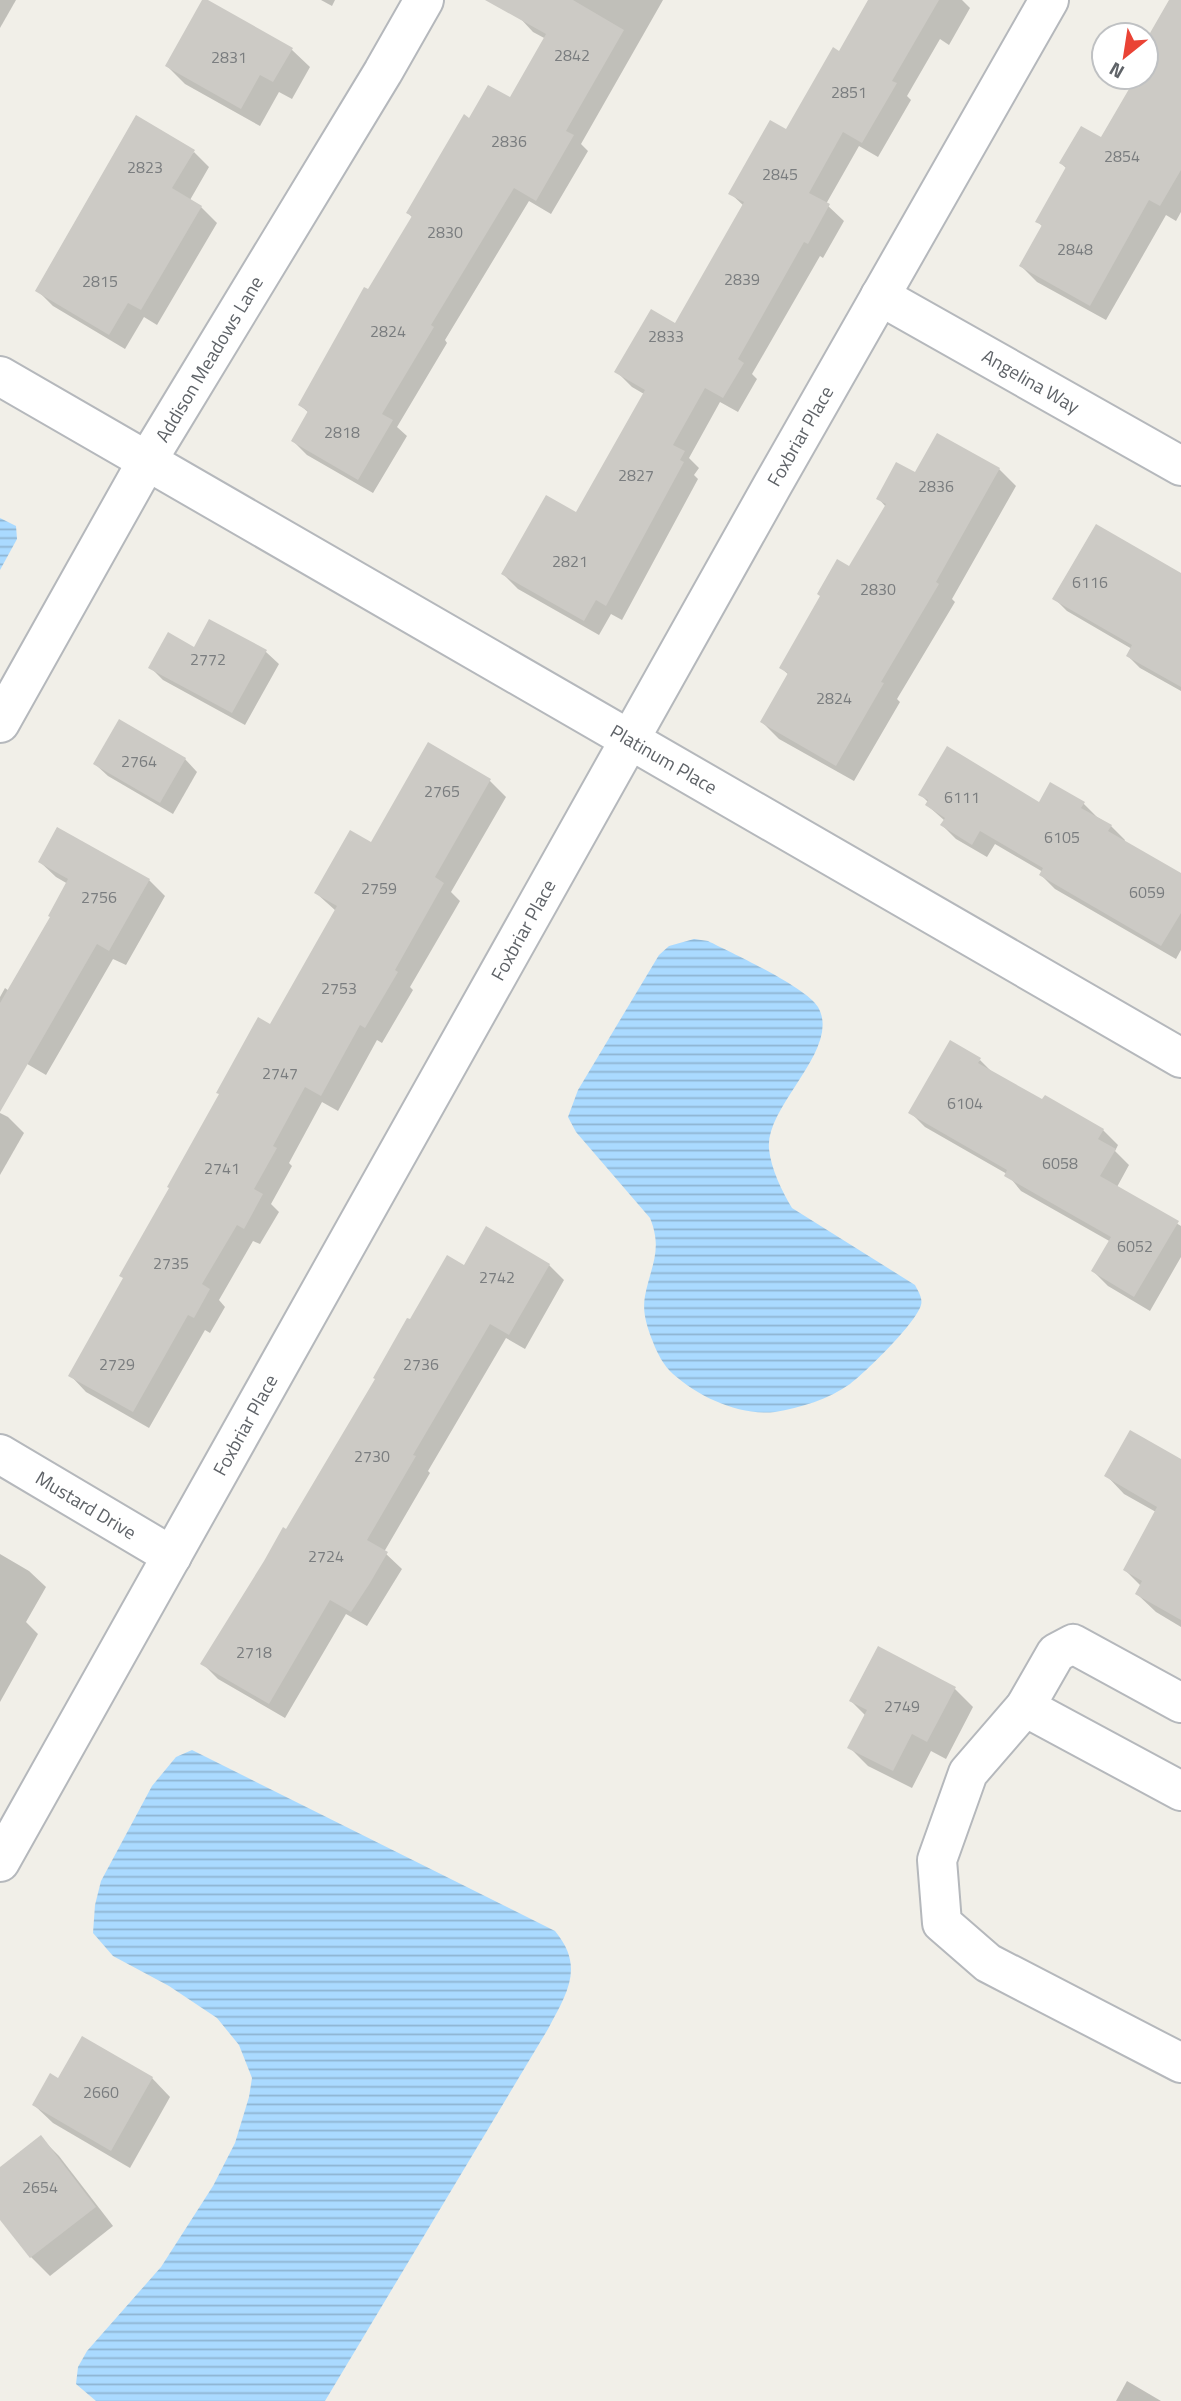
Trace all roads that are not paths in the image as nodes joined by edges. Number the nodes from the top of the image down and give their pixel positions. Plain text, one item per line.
1 (424, 0) edge
2 (1049, 0) edge
3 (880, 296) junction
4 (0, 376) edge
5 (147, 461) junction
6 (1181, 466) edge
7 (0, 723) edge
8 (630, 740) junction
9 (1181, 1058) edge
10 (0, 1454) edge
11 (172, 1556) junction
12 (1181, 1703) edge
13 (1025, 1707) junction
14 (1181, 1791) edge
15 (0, 1863) edge
16 (1181, 2063) edge

1 - 5 street, Addison Meadows Lane
2 - 3 street, Foxbriar Place
3 - 6 street, Angelina Way
3 - 8 street, Foxbriar Place
4 - 5 street, Platinum Place
5 - 7 street, Addison Meadows Lane
5 - 8 street, Platinum Place
8 - 9 street, Platinum Place
8 - 11 street, Foxbriar Place
10 - 11 street, Mustard Drive
11 - 15 street, Foxbriar Place
12 - 13 street
13 - 14 street
13 - 16 street

